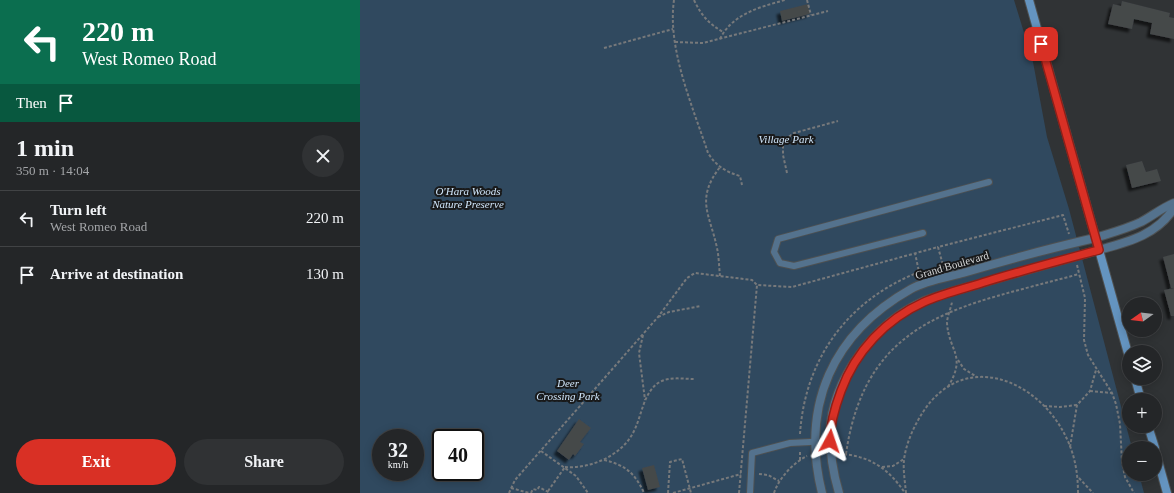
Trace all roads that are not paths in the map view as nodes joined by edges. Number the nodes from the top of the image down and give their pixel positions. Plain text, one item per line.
1 (1029, 0) edge
2 (989, 182) dead end
3 (1174, 203) edge
4 (1174, 208) edge
5 (923, 233) dead end
6 (1095, 238) junction
7 (1099, 250) junction
8 (1126, 345) edge
9 (830, 441) junction
10 (814, 442) junction
11 (1162, 475) edge
12 (750, 493) edge
13 (822, 493) edge
14 (839, 493) edge
15 (1167, 493) edge

1 - 6 main road
2 - 5 lane
3 - 6 street, Grand Boulevard
4 - 7 street
6 - 7 main road
6 - 10 street, Grand Boulevard
7 - 8 main road
7 - 9 street
9 - 10 lane
9 - 14 street
10 - 12 lane
10 - 13 street, Grand Boulevard
11 - 15 main road

